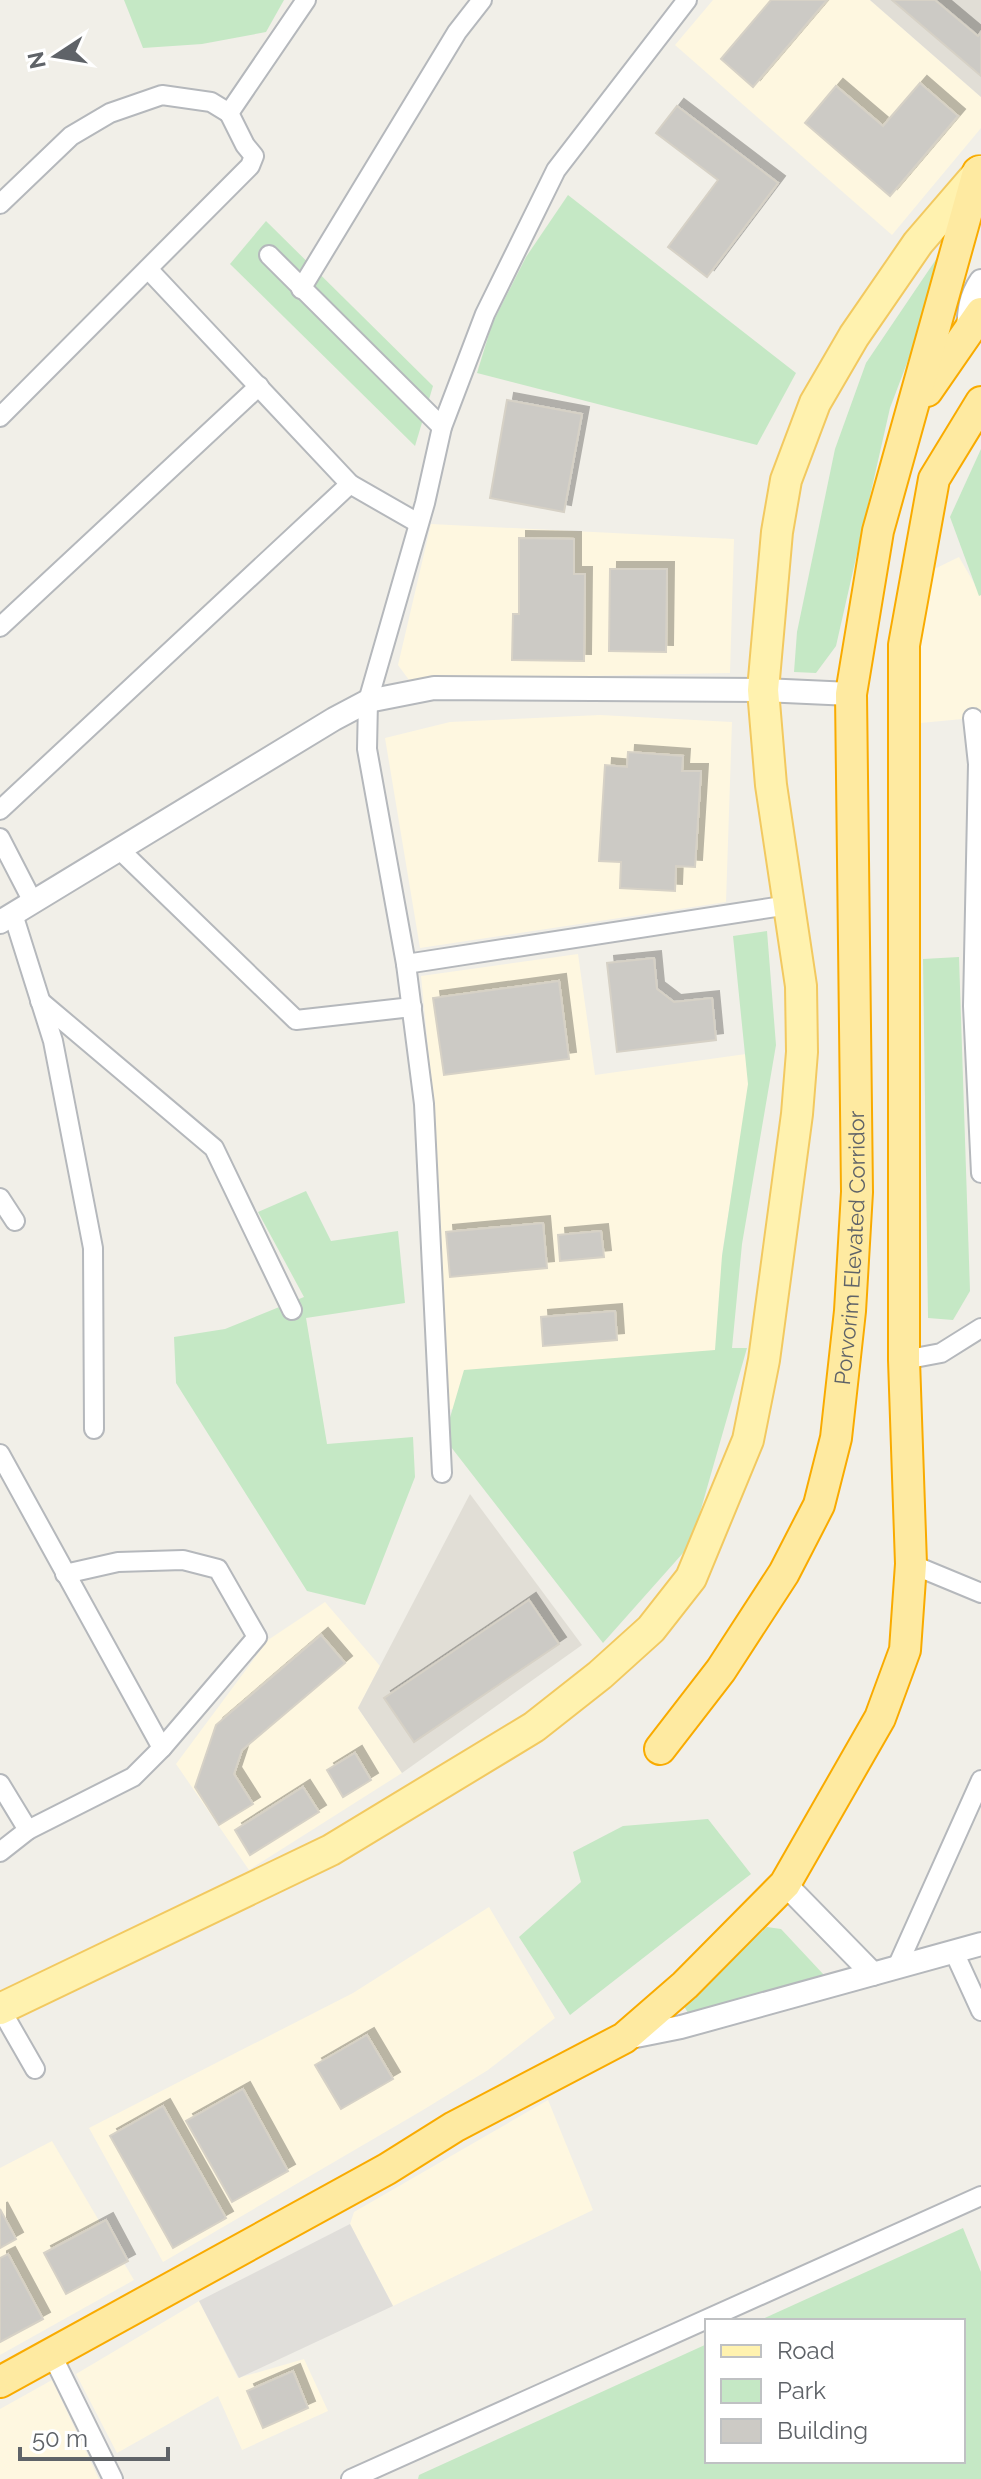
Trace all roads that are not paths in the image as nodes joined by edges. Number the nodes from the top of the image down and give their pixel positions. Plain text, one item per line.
1 (306, 0) edge
2 (482, 0) edge
3 (687, 0) edge
4 (229, 113) junction
5 (980, 171) edge
6 (0, 204) edge
7 (269, 255) dead end
8 (148, 269) junction
9 (981, 281) edge
10 (301, 289) junction
11 (974, 322) edge
12 (259, 386) junction
13 (981, 402) edge
14 (910, 416) junction
15 (0, 417) edge
16 (442, 427) junction
17 (350, 484) junction
18 (418, 523) junction
19 (0, 627) edge
20 (763, 690) junction
21 (851, 694) junction
22 (368, 701) junction
23 (973, 718) dead end
24 (0, 810) edge
25 (0, 838) edge
26 (120, 850) junction
27 (789, 905) junction
28 (15, 913) edge
29 (406, 964) junction
30 (40, 1001) junction
31 (412, 1007) junction
32 (981, 1173) edge
33 (0, 1198) edge
34 (15, 1221) dead end
35 (292, 1310) dead end
36 (981, 1328) edge
37 (904, 1360) junction
38 (94, 1429) dead end
39 (0, 1454) edge
40 (442, 1473) dead end
41 (911, 1564) junction
42 (65, 1574) junction
43 (981, 1593) edge
44 (162, 1748) junction
45 (660, 1749) dead end
46 (981, 1780) edge
47 (0, 1784) edge
48 (28, 1830) junction
49 (0, 1852) edge
50 (785, 1884) junction
51 (981, 1944) edge
52 (954, 1952) junction
53 (897, 1967) junction
54 (873, 1974) junction
55 (0, 2009) edge
56 (981, 2011) edge
57 (624, 2038) junction
58 (35, 2069) dead end
59 (981, 2196) edge
60 (707, 2319) edge
61 (705, 2320) edge
62 (51, 2353) junction
63 (0, 2382) edge
64 (113, 2479) edge
65 (351, 2479) edge

1 - 4 street
2 - 10 street
3 - 16 street
4 - 6 street
4 - 8 street
5 - 14 highway, Porvorim Elevated Corridor
5 - 20 main road
7 - 10 street
8 - 12 street
8 - 15 street
9 - 11 street
10 - 16 street
11 - 14 highway
12 - 17 street
12 - 19 street
13 - 37 highway
14 - 21 highway, Porvorim Elevated Corridor
16 - 18 street
17 - 18 street
17 - 24 street
18 - 22 street
20 - 21 street
20 - 22 street
20 - 27 main road
21 - 45 highway, Porvorim Elevated Corridor
22 - 26 street
22 - 29 street
23 - 32 street
25 - 28 street
26 - 28 street
26 - 31 street
27 - 29 street
27 - 55 main road
28 - 30 street
29 - 31 street
30 - 35 street
30 - 38 street
31 - 40 street
33 - 34 street
36 - 37 street
37 - 41 highway
39 - 42 street
41 - 43 street
41 - 50 highway
42 - 44 street
42 - 44 street
44 - 48 street
46 - 53 street
47 - 48 street
48 - 49 street
50 - 54 street
50 - 57 highway
51 - 52 street
52 - 53 street
52 - 56 street
53 - 54 street
54 - 57 street
55 - 58 street
57 - 62 highway
59 - 60 street
61 - 65 street
62 - 63 highway
62 - 64 street

